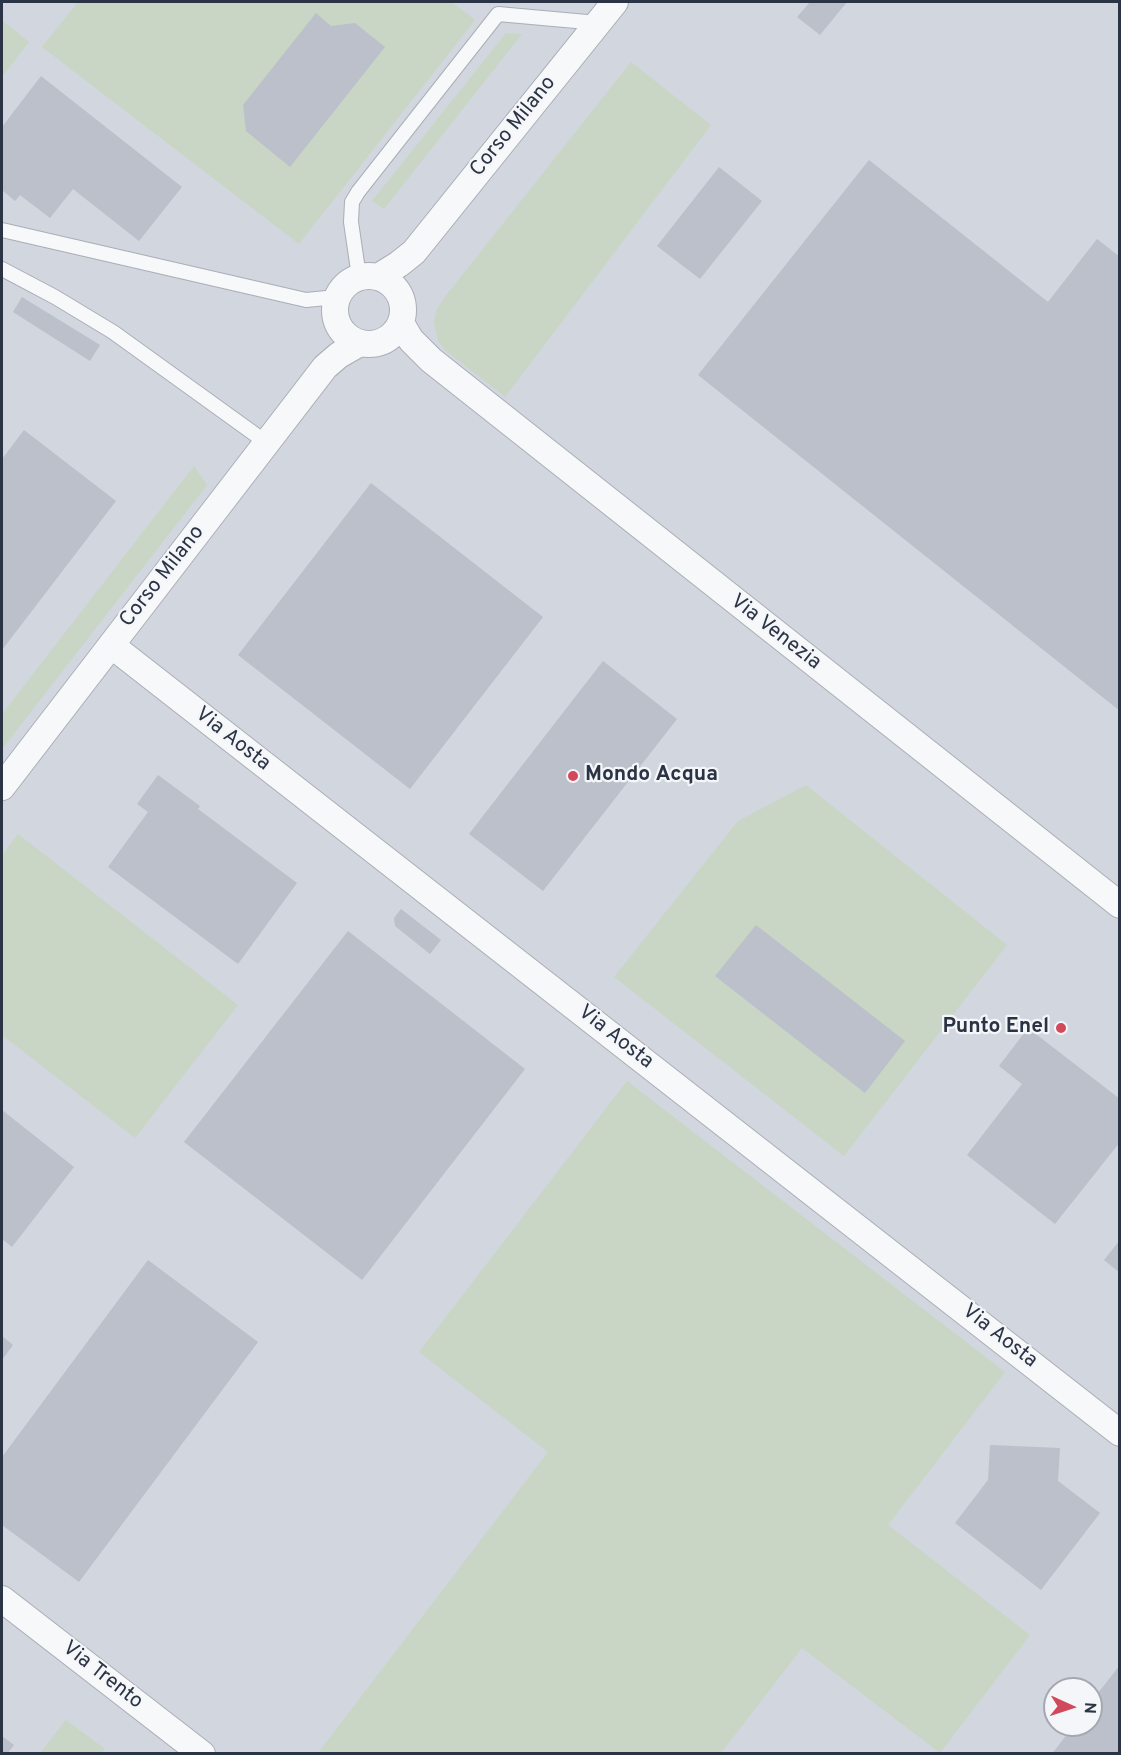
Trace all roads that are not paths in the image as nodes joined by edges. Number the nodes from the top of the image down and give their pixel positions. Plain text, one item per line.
1 (615, 2) edge
2 (598, 23) junction
3 (2, 230) edge
4 (414, 252) junction
5 (2, 269) edge
6 (369, 277) junction
7 (400, 295) junction
8 (337, 297) junction
9 (339, 326) junction
10 (393, 332) junction
11 (360, 343) junction
12 (325, 368) junction
13 (267, 443) junction
14 (111, 645) junction
15 (2, 787) edge
16 (1119, 905) edge
17 (1119, 1433) edge
18 (2, 1599) edge
19 (202, 1754) edge

1 - 2 street, Corso Milano
2 - 4 street, Corso Milano
2 - 6 lane
3 - 8 lane
4 - 6 street, Corso Milano
4 - 7 street, Corso Milano
5 - 13 lane
6 - 7 street
6 - 8 street, Corso Milano
7 - 10 street, Corso Milano
8 - 9 street, Corso Milano
9 - 11 street
9 - 12 street, Corso Milano
10 - 11 street, Corso Milano
10 - 16 street, Via Venezia
11 - 12 street, Corso Milano
12 - 13 street, Corso Milano
13 - 14 street, Corso Milano
14 - 15 street, Corso Milano
14 - 17 street, Via Aosta
18 - 19 street, Via Trento

